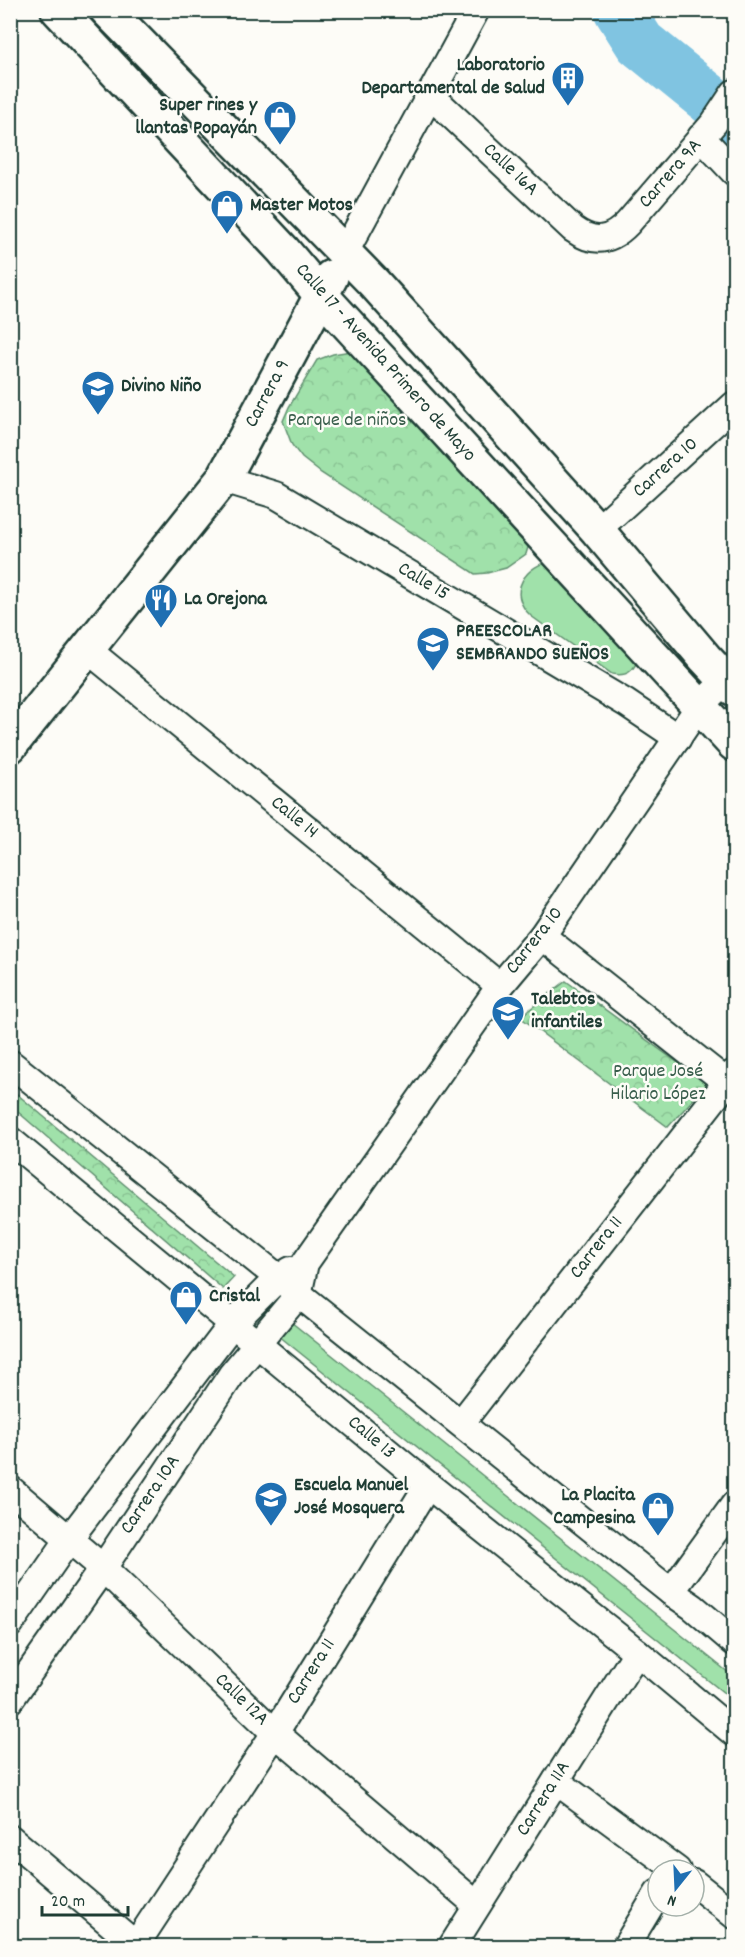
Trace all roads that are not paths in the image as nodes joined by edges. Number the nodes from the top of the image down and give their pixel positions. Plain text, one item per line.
1 (58, 10) edge
2 (107, 10) edge
3 (472, 12) edge
4 (735, 93) edge
5 (429, 94) junction
6 (708, 130) junction
7 (735, 172) edge
8 (595, 239) joint
9 (344, 254) junction
10 (321, 295) junction
11 (735, 405) edge
12 (223, 478) junction
13 (597, 531) junction
14 (88, 650) junction
15 (732, 681) edge
16 (700, 705) junction
17 (678, 738) junction
18 (735, 744) edge
19 (10, 746) edge
20 (542, 936) junction
21 (500, 986) junction
22 (10, 1063) edge
23 (732, 1081) edge
24 (10, 1140) edge
25 (305, 1263) junction
26 (278, 1278) junction
27 (298, 1295) junction
28 (233, 1323) junction
29 (256, 1344) junction
30 (461, 1423) junction
31 (428, 1485) junction
32 (10, 1489) edge
33 (735, 1505) edge
34 (69, 1539) junction
35 (103, 1568) junction
36 (671, 1592) junction
37 (10, 1624) edge
38 (735, 1642) edge
39 (638, 1652) junction
40 (10, 1700) edge
41 (275, 1733) junction
42 (735, 1733) edge
43 (556, 1781) junction
44 (10, 1838) edge
45 (659, 1858) edge
46 (706, 1891) edge
47 (477, 1905) junction
48 (733, 1910) edge
49 (646, 1913) edge
50 (136, 1946) edge
51 (452, 1947) edge
52 (626, 1947) edge

1 - 10 main road, Calle 17 - Avenida Primero de Mayo
2 - 9 main road
3 - 5 street, Carrera 9
4 - 6 street, Carrera 9A
5 - 8 street, Calle 16A
5 - 9 street, Carrera 9
6 - 7 street
6 - 8 street, Carrera 9A
9 - 10 main road, Carrera 9
9 - 13 main road
10 - 12 main road, Carrera 9
10 - 16 main road, Calle 17 - Avenida Primero de Mayo
11 - 13 street, Carrera 10
12 - 14 main road, Carrera 9
12 - 17 street, Calle 15
13 - 15 main road
14 - 19 main road, Carrera 9
14 - 21 street, Calle 14
15 - 16 street
16 - 17 street, Carrera 10
16 - 18 main road, Calle 17 - Avenida Primero de Mayo
17 - 20 street, Carrera 10
20 - 21 street, Carrera 10
20 - 23 street
21 - 25 street, Carrera 10
22 - 26 street
23 - 30 street, Carrera 11
24 - 28 street, Calle 13
25 - 26 street, Carrera 10
25 - 27 street, Carrera 10
26 - 27 street
26 - 28 street, Carrera 10A
27 - 29 street, Carrera 10A
27 - 30 street
28 - 29 street, Calle 13
28 - 34 street, Carrera 10A
29 - 31 street, Calle 13
29 - 35 street, Carrera 10A
30 - 36 street
31 - 39 street, Calle 13
31 - 41 street, Carrera 11
32 - 34 street, Calle 12A
33 - 36 street
34 - 35 street, Calle 12A
34 - 37 street, Carrera 10A
35 - 40 street, Carrera 10A
35 - 41 street, Calle 12A
36 - 38 street
39 - 42 street, Calle 13
39 - 43 street, Carrera 11A
41 - 47 street, Calle 12A
41 - 50 street, Carrera 11
43 - 45 street
43 - 47 street, Carrera 11A
44 - 50 street
46 - 48 street
47 - 51 street, Carrera 11A
49 - 52 street

